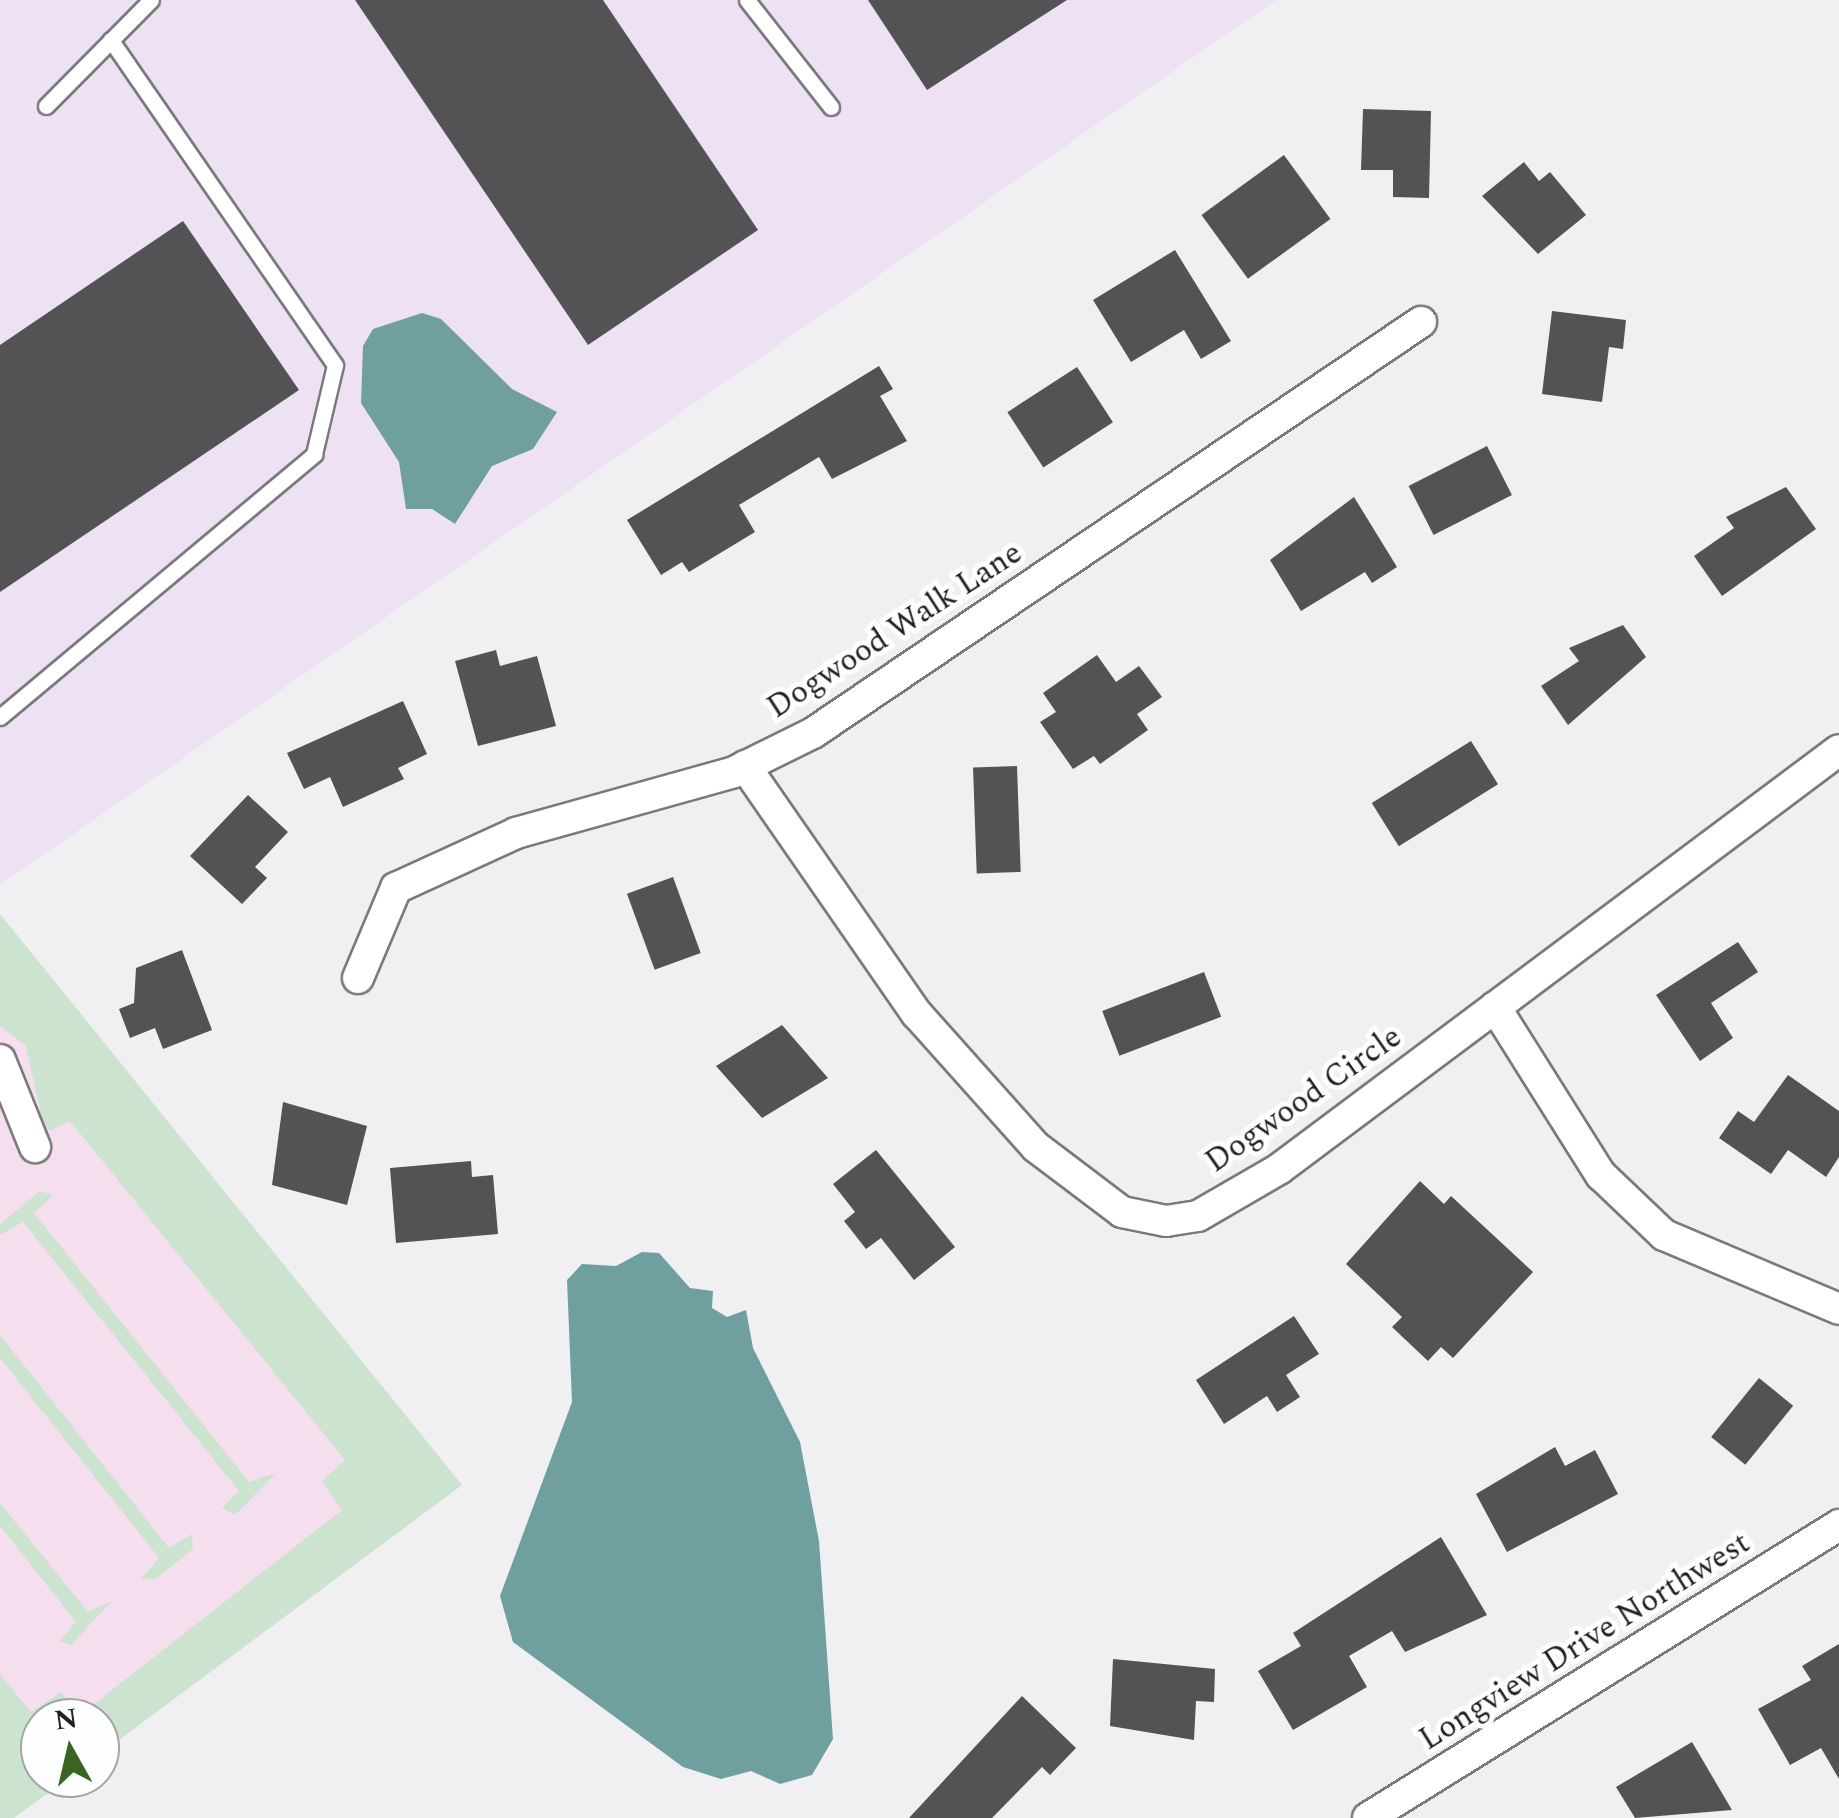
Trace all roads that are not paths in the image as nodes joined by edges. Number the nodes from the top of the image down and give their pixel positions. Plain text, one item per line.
1 (150, 0) edge
2 (747, 0) edge
3 (111, 40) junction
4 (46, 106) dead end
5 (831, 106) dead end
6 (1421, 322) dead end
7 (0, 717) edge
8 (1839, 750) edge
9 (746, 766) junction
10 (358, 978) dead end
11 (1494, 1007) junction
12 (0, 1060) edge
13 (35, 1147) dead end
14 (1839, 1309) edge
15 (1839, 1524) edge
16 (1368, 1818) edge

1 - 3 lane
2 - 5 lane
3 - 4 lane
3 - 7 lane
6 - 9 street, Dogwood Walk Lane
8 - 11 street, Dogwood Circle
9 - 10 street, Dogwood Walk Lane
9 - 11 street, Dogwood Circle
11 - 14 street
12 - 13 street
15 - 16 street, Longview Drive Northwest

